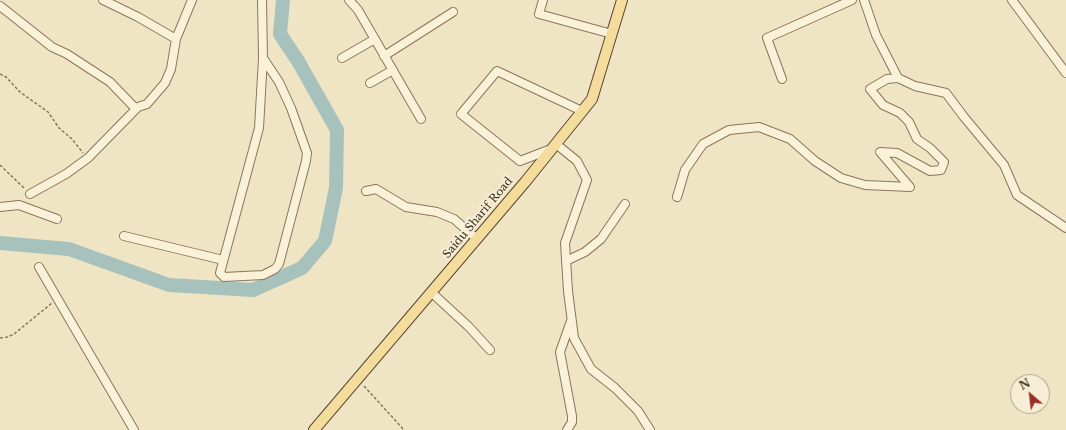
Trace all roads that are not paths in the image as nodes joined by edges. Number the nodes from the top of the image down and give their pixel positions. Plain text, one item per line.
1 (103, 0) edge
2 (192, 0) edge
3 (262, 0) edge
4 (349, 0) edge
5 (543, 0) edge
6 (622, 0) edge
7 (852, 0) edge
8 (864, 0) edge
9 (1012, 0) edge
10 (0, 6) edge
11 (453, 12) dead end
12 (612, 34) junction
13 (176, 39) junction
14 (375, 39) junction
15 (384, 56) junction
16 (263, 58) junction
17 (342, 58) dead end
18 (393, 70) junction
19 (1066, 74) edge
20 (898, 78) junction
21 (782, 79) dead end
22 (370, 83) dead end
23 (136, 109) junction
24 (582, 111) junction
25 (421, 119) dead end
26 (554, 147) junction
27 (366, 191) dead end
28 (30, 194) road end
29 (677, 197) dead end
30 (624, 204) dead end
31 (0, 207) edge
32 (57, 219) dead end
33 (1066, 228) edge
34 (124, 236) dead end
35 (477, 239) junction
36 (223, 260) junction
37 (566, 262) junction
38 (39, 267) dead end
39 (431, 292) junction
40 (572, 319) junction
41 (490, 350) dead end
42 (134, 430) edge
43 (314, 430) edge
44 (567, 430) edge
45 (650, 430) edge

1 - 13 street
2 - 13 street
3 - 16 street
4 - 14 street
5 - 12 street
6 - 12 main road, Saidu Sharif Road
7 - 21 street
8 - 20 street
9 - 19 street
10 - 23 street
11 - 15 street
12 - 24 main road, Saidu Sharif Road
13 - 23 street
14 - 15 street
14 - 17 street
15 - 18 street
16 - 36 street
16 - 36 street
18 - 22 street
18 - 25 street
20 - 29 street
20 - 33 street
23 - 28 street
24 - 26 main road, Saidu Sharif Road
24 - 26 street
26 - 35 main road, Saidu Sharif Road
26 - 37 street
27 - 35 street
30 - 37 street
31 - 32 street
34 - 36 street
35 - 39 main road, Saidu Sharif Road
37 - 40 street
38 - 42 street
39 - 41 street
39 - 43 main road, Saidu Sharif Road
40 - 44 street
40 - 45 street

